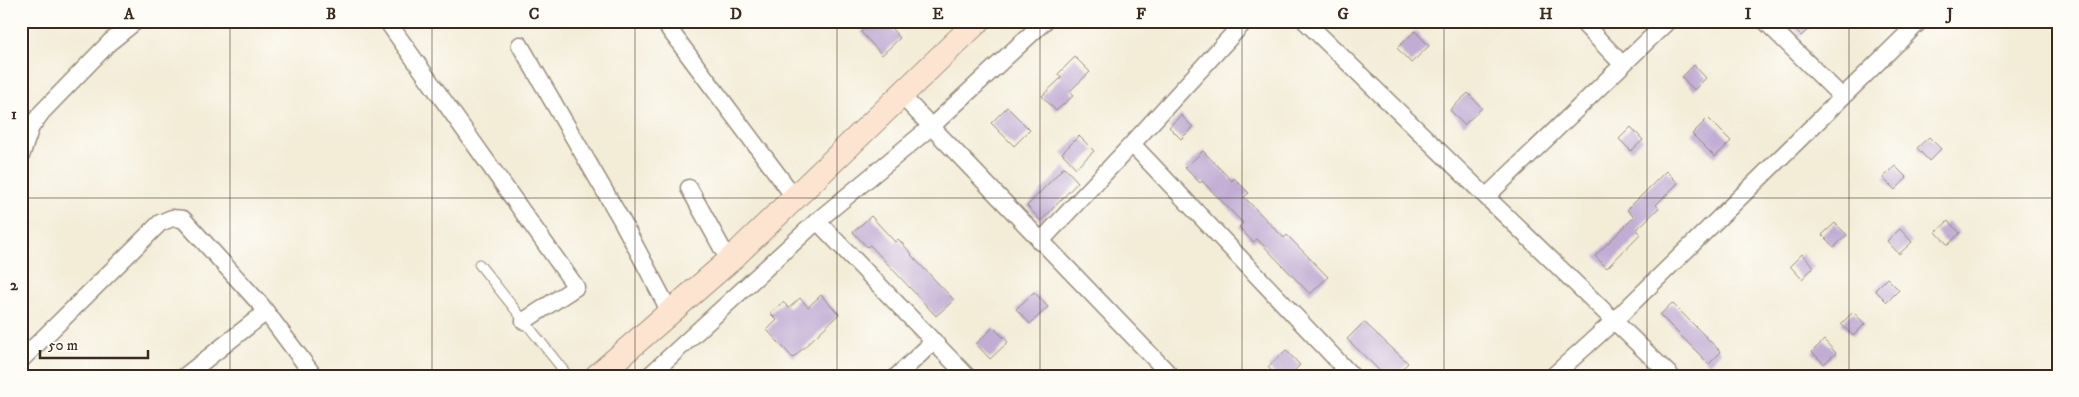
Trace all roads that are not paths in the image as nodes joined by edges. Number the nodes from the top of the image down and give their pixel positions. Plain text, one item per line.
1 (136, 21) edge
2 (387, 21) edge
3 (663, 21) edge
4 (978, 21) edge
5 (1045, 21) edge
6 (1245, 21) edge
7 (1305, 21) edge
8 (1581, 21) edge
9 (1668, 21) edge
10 (1765, 21) edge
11 (1920, 21) edge
12 (520, 45) dead end
13 (1623, 65) junction
14 (901, 95) junction
15 (1842, 97) junction
16 (932, 126) junction
17 (1132, 144) junction
18 (21, 156) edge
19 (689, 188) dead end
20 (1488, 196) junction
21 (795, 198) junction
22 (817, 220) junction
23 (1040, 242) junction
24 (729, 261) junction
25 (480, 264) dead end
26 (266, 312) junction
27 (670, 312) junction
28 (1615, 320) junction
29 (524, 321) junction
30 (934, 341) junction
31 (21, 360) edge
32 (185, 376) edge
33 (314, 376) edge
34 (568, 376) edge
35 (597, 376) edge
36 (649, 376) edge
37 (897, 376) edge
38 (967, 376) edge
39 (1171, 376) edge
40 (1352, 376) edge
41 (1553, 376) edge
42 (1671, 376) edge

1 - 18 street
2 - 29 street
3 - 21 street
4 - 14 street
5 - 16 street
6 - 17 street
7 - 20 street
8 - 13 street
9 - 13 street
10 - 15 street
11 - 15 street
12 - 27 street
13 - 20 street
14 - 16 street
14 - 21 street
15 - 28 street
16 - 22 street
16 - 23 street
17 - 23 street
17 - 40 street
19 - 24 street
20 - 28 street
21 - 24 street
22 - 30 street
22 - 36 street
23 - 39 street
24 - 27 street
25 - 29 lane
26 - 31 street
26 - 32 street
26 - 33 street
27 - 35 street
28 - 41 street
28 - 42 street
29 - 34 lane
30 - 37 street
30 - 38 street

